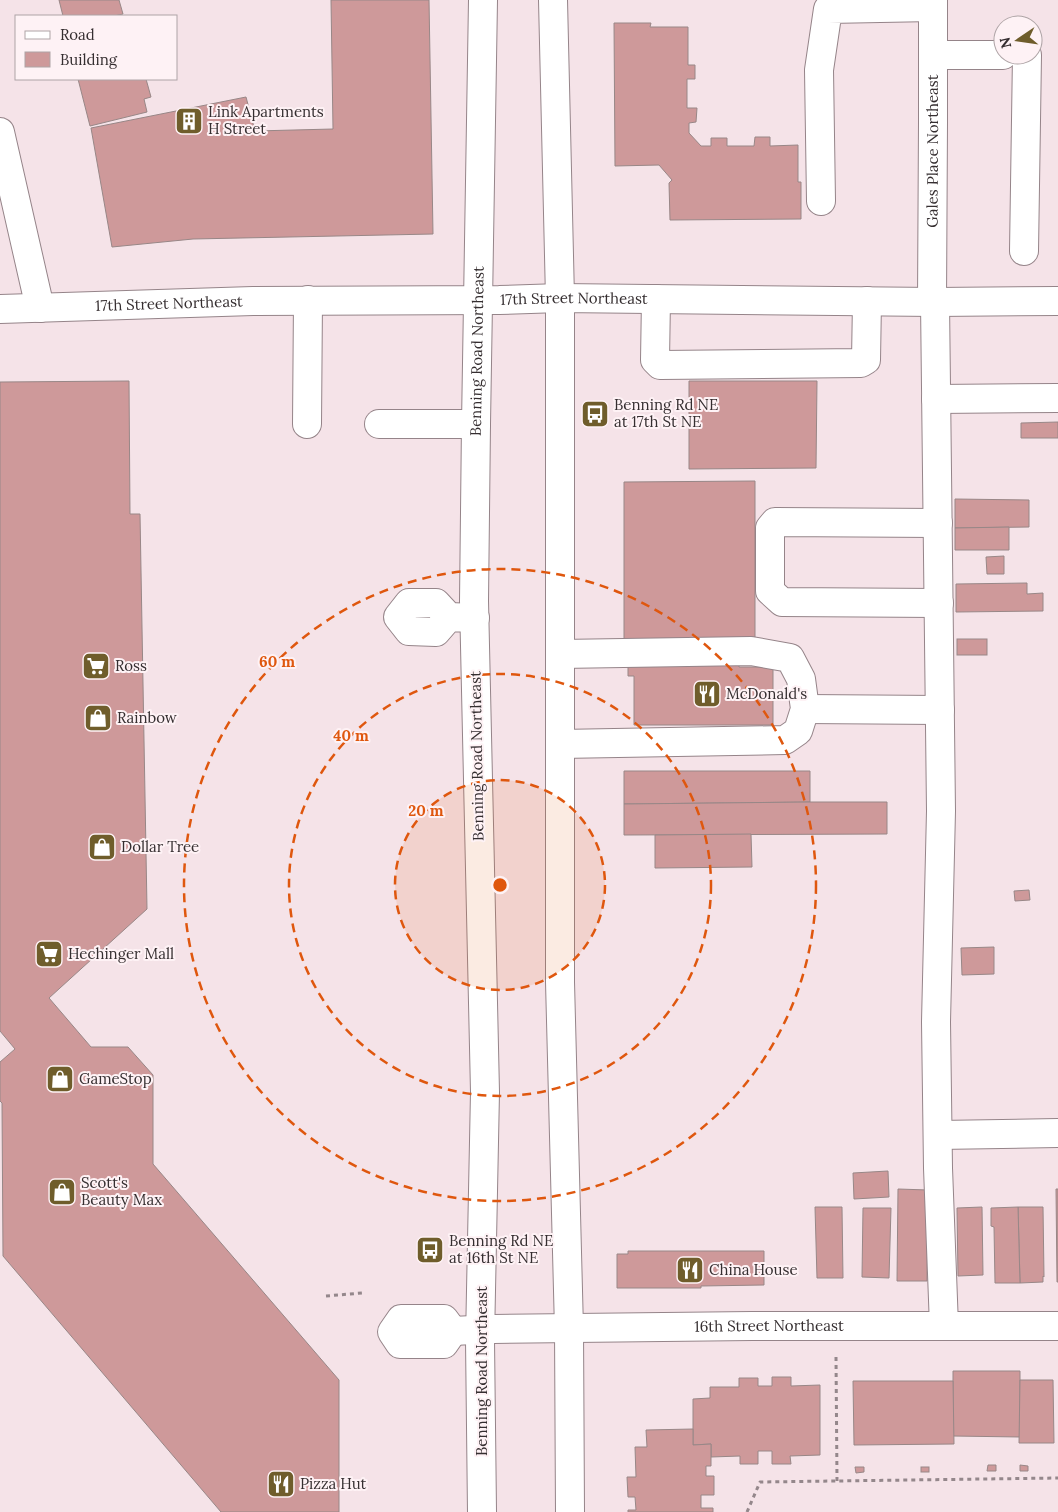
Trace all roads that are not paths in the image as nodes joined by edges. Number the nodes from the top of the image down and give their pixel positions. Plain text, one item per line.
1 (483, 0) edge
2 (553, 0) edge
3 (933, 4) edge
4 (933, 55) junction
5 (993, 55) edge
6 (1027, 65) edge
7 (0, 132) edge
8 (821, 201) dead end
9 (1024, 251) dead end
10 (560, 298) junction
11 (656, 299) junction
12 (308, 300) junction
13 (479, 300) junction
14 (867, 301) junction
15 (1058, 301) edge
16 (933, 302) junction
17 (40, 308) junction
18 (0, 309) edge
19 (1058, 398) edge
20 (936, 399) junction
21 (307, 424) dead end
22 (379, 424) dead end
23 (476, 424) junction
24 (938, 523) junction
25 (939, 602) junction
26 (560, 654) junction
27 (805, 709) junction
28 (940, 710) junction
29 (560, 744) junction
30 (1058, 1132) edge
31 (938, 1135) junction
32 (944, 1326) junction
33 (1058, 1326) edge
34 (569, 1329) junction
35 (481, 1330) junction
36 (453, 1331) dead end
37 (482, 1512) edge
38 (570, 1512) edge

1 - 13 main road, Benning Road Northeast
2 - 10 main road
3 - 4 main road, Gales Place Northeast
3 - 8 main road
4 - 5 main road
4 - 16 main road, Gales Place Northeast
6 - 9 main road
7 - 17 main road
10 - 11 main road, 17th Street Northeast
10 - 13 main road, 17th Street Northeast
10 - 26 main road
11 - 14 main road, 17th Street Northeast
11 - 14 main road
12 - 13 main road, 17th Street Northeast
12 - 17 main road, 17th Street Northeast
12 - 21 main road
13 - 23 main road, Benning Road Northeast
14 - 16 main road, 17th Street Northeast
15 - 16 main road, 17th Street Northeast
16 - 20 main road, Gales Place Northeast
17 - 18 main road, 17th Street Northeast
19 - 20 main road
20 - 24 main road, Gales Place Northeast
22 - 23 main road
23 - 35 main road, Benning Road Northeast
24 - 25 main road, Gales Place Northeast
24 - 25 main road
25 - 28 main road, Gales Place Northeast
26 - 27 main road
26 - 29 main road
27 - 28 main road
27 - 29 main road
28 - 31 main road, Gales Place Northeast
29 - 34 main road
30 - 31 main road
31 - 32 main road, Gales Place Northeast
32 - 33 main road, 16th Street Northeast
32 - 34 main road, 16th Street Northeast
34 - 35 main road, 16th Street Northeast
34 - 38 main road
35 - 36 main road, 16th Street Northeast
35 - 37 main road, Benning Road Northeast

